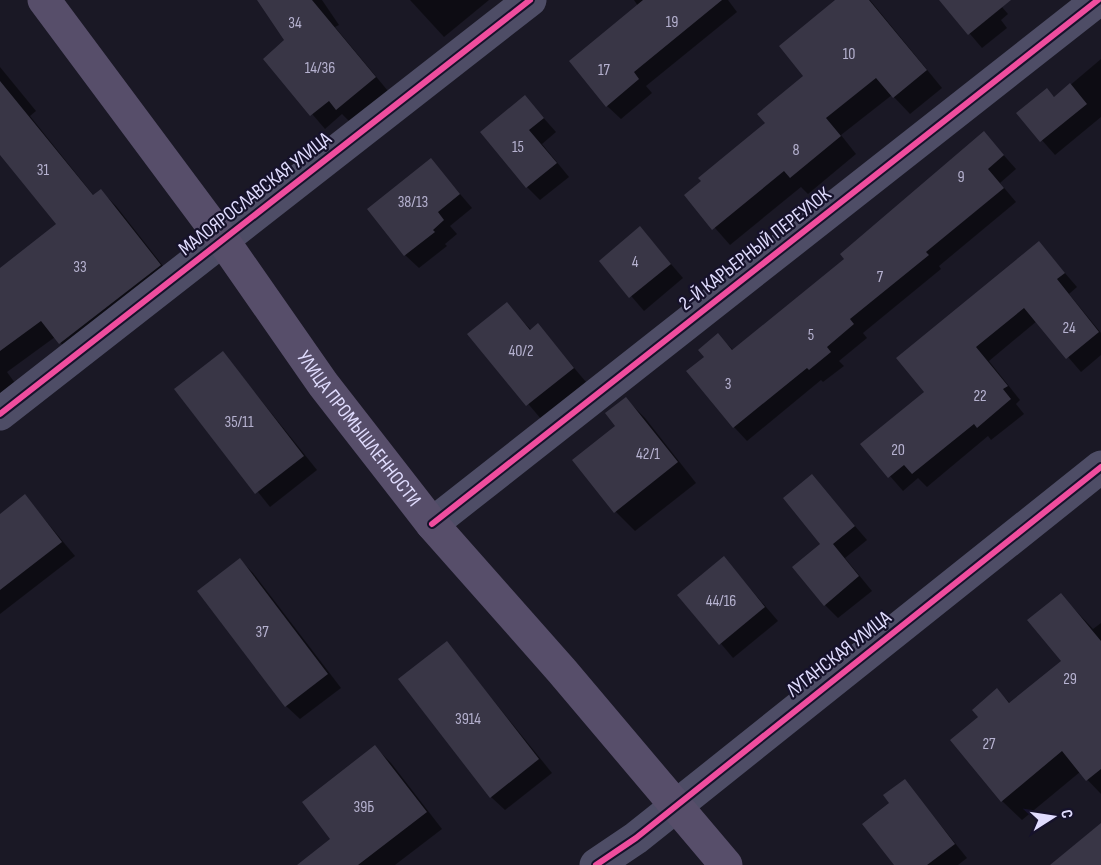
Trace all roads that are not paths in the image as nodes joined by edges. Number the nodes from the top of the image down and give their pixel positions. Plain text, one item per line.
1 (44, 0) edge
2 (530, 0) edge
3 (1098, 0) edge
4 (222, 239) junction
5 (0, 414) edge
6 (1101, 467) edge
7 (432, 524) junction
8 (676, 805) junction
9 (596, 865) edge
10 (726, 865) edge

1 - 4 main road, УЛИЦА ПРОМЫШЛЕННОСТИ
2 - 4 street, МАЛОЯРОСЛАВСКАЯ УЛИЦА
3 - 7 street, 2-Й КАРЬЕРНЫЙ ПЕРЕУЛОК
4 - 5 street, МАЛОЯРОСЛАВСКАЯ УЛИЦА
4 - 7 main road, УЛИЦА ПРОМЫШЛЕННОСТИ
6 - 8 street, ЛУГАНСКАЯ УЛИЦА
7 - 8 main road, УЛИЦА ПРОМЫШЛЕННОСТИ
8 - 9 street, ЛУГАНСКАЯ УЛИЦА
8 - 10 main road, УЛИЦА ПРОМЫШЛЕННОСТИ

